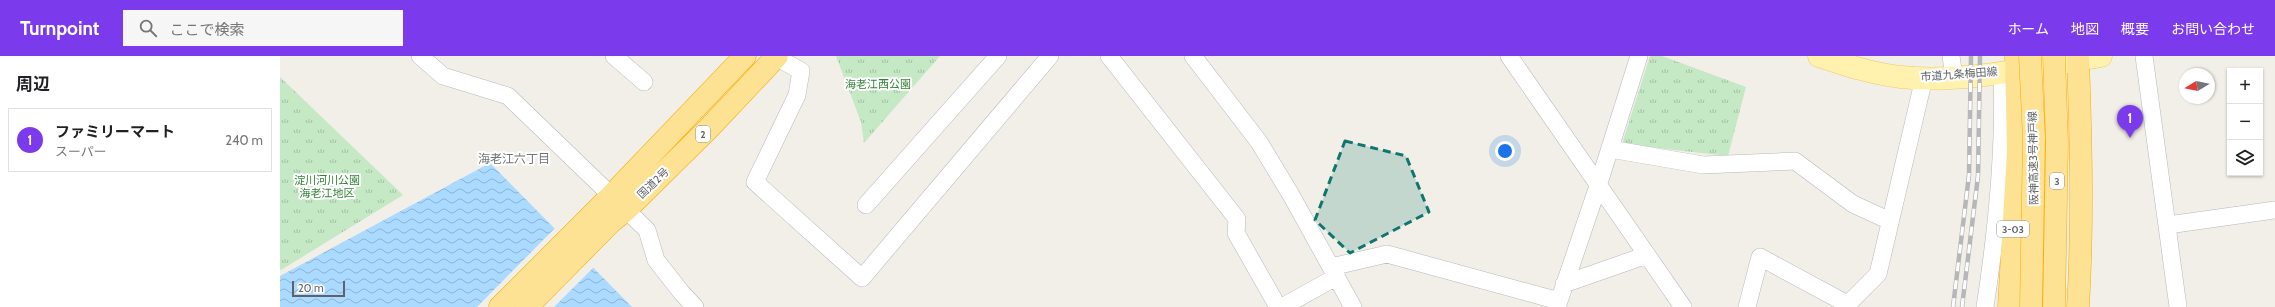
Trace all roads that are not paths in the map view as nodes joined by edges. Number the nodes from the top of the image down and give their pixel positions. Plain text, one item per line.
1 (420, 56) edge
2 (614, 56) edge
3 (745, 56) edge
4 (998, 56) edge
5 (1050, 56) edge
6 (1109, 56) edge
7 (1193, 56) edge
8 (1509, 56) edge
9 (1639, 56) edge
10 (1819, 56) edge
11 (2054, 56) edge
12 (2101, 56) edge
13 (2144, 56) edge
14 (776, 57) edge
15 (2078, 60) junction
16 (2016, 63) edge
17 (1952, 66) edge
18 (1924, 78) junction
19 (644, 82) dead end
20 (1610, 149) junction
21 (1598, 186) junction
22 (866, 205) dead end
23 (612, 209) junction
24 (2275, 210) edge
25 (1890, 221) junction
26 (2168, 225) junction
27 (1647, 255) junction
28 (1333, 272) junction
29 (1564, 284) junction
30 (1558, 304) edge
31 (1846, 306) edge
32 (500, 307) edge
33 (527, 307) edge
34 (695, 307) edge
35 (1278, 307) edge
36 (1282, 307) edge
37 (1353, 307) edge
38 (1683, 307) edge
39 (1747, 307) edge
40 (1984, 307) edge
41 (2009, 307) edge
42 (2031, 307) edge
43 (2054, 307) edge
44 (2078, 307) edge
45 (2178, 307) edge

1 - 23 street
2 - 19 street
3 - 23 highway, 国道2号 / 2
4 - 22 street
5 - 14 street
6 - 35 street
7 - 28 street
8 - 21 street
9 - 20 street
10 - 18 main road, 市道九条梅田線
11 - 43 highway, 3, bridge
12 - 15 main road, 市道九条梅田線
13 - 26 street
14 - 23 highway, 国道2号 / 2
15 - 16 main road, 市道九条梅田線
15 - 44 highway
16 - 17 main road, 市道九条梅田線
16 - 40 street
16 - 41 highway, 3-03
16 - 42 highway, 阪神高速3号神戸線 / 3, bridge
17 - 18 main road, 市道九条梅田線
18 - 25 street
20 - 21 street
20 - 25 street
21 - 27 street
21 - 29 street
23 - 32 highway, 国道2号 / 2
23 - 33 highway, 国道2号 / 2
23 - 34 street
24 - 26 street
25 - 31 street
26 - 45 street
27 - 29 street
27 - 38 street
28 - 30 street
28 - 36 street
28 - 37 street
29 - 30 street
31 - 39 street

